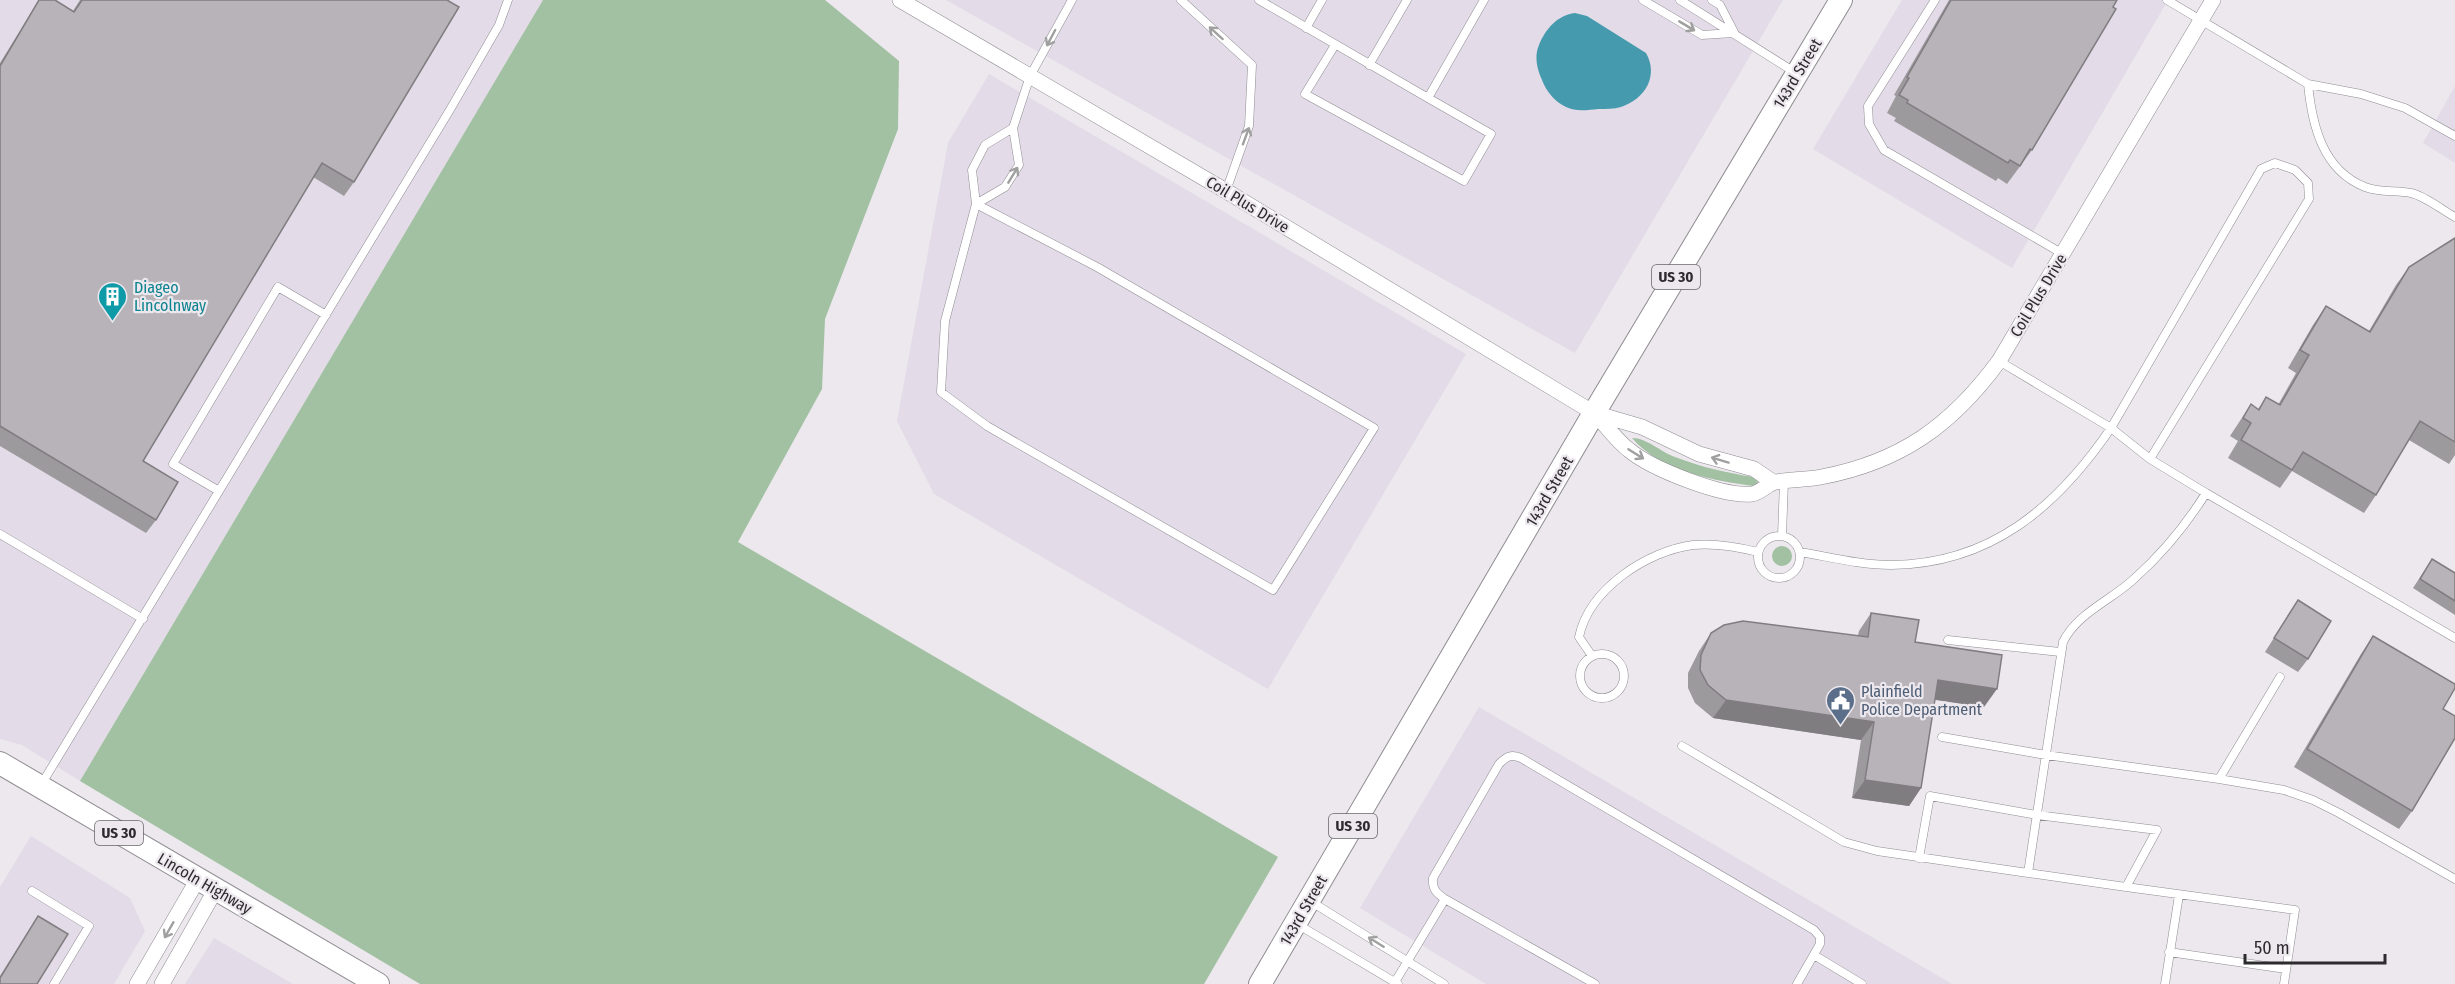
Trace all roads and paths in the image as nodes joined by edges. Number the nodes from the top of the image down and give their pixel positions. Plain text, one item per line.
1 (508, 0) edge
2 (900, 0) edge
3 (1072, 0) edge
4 (1180, 0) edge
5 (1259, 0) edge
6 (1322, 0) edge
7 (1407, 0) edge
8 (1484, 0) edge
9 (1643, 0) edge
10 (1680, 0) edge
11 (1712, 0) edge
12 (1841, 0) edge
13 (1935, 0) edge
14 (2167, 0) edge
15 (2213, 0) edge
16 (2200, 20) junction
17 (1306, 28) junction
18 (1735, 33) junction
19 (1335, 45) junction
20 (1369, 65) junction
21 (1797, 74) junction
22 (1030, 76) junction
23 (2307, 84) junction
24 (1428, 98) junction
25 (1013, 128) junction
26 (2455, 136) edge
27 (1226, 191) junction
28 (975, 204) junction
29 (2455, 217) edge
30 (2063, 254) junction
31 (326, 315) junction
32 (1999, 361) junction
33 (1594, 413) junction
34 (2111, 428) junction
35 (2151, 459) junction
36 (1779, 482) junction
37 (219, 491) junction
38 (2206, 493) junction
39 (0, 534) edge
40 (1782, 536) junction
41 (1758, 552) junction
42 (1800, 552) junction
43 (143, 618) junction
44 (2455, 638) edge
45 (1948, 640) dead end
46 (2060, 652) junction
47 (1592, 656) junction
48 (2280, 677) dead end
49 (1942, 737) dead end
50 (1682, 746) dead end
51 (2046, 755) junction
52 (0, 763) edge
53 (2219, 779) junction
54 (40, 787) junction
55 (2037, 815) junction
56 (1919, 858) junction
57 (2028, 873) junction
58 (2455, 879) edge
59 (207, 884) junction
60 (2126, 887) junction
61 (32, 891) dead end
62 (2179, 895) junction
63 (1445, 899) junction
64 (1309, 900) junction
65 (1296, 923) junction
66 (2169, 952) junction
67 (1814, 955) junction
68 (1407, 961) junction
69 (2286, 969) junction
70 (1396, 983) edge
71 (54, 984) edge
72 (137, 984) edge
73 (162, 984) edge
74 (378, 984) edge
75 (1260, 984) edge
76 (1444, 984) edge
77 (1595, 984) edge
78 (1797, 984) edge
79 (1862, 984) edge
80 (2164, 984) edge
81 (2284, 984) edge

1 - 31 lane
2 - 22 street, Coil Plus Drive
3 -> 22 lane
27 -> 4 lane
5 - 17 lane
6 - 17 lane
7 - 20 lane
8 - 24 lane
9 -> 18 lane
10 - 18 lane
11 - 18 lane
12 - 21 main road, 143rd Street / US 30
13 - 30 lane
14 - 16 lane
15 - 16 street, Coil Plus Drive
16 - 23 lane
16 - 30 street, Coil Plus Drive
17 - 19 lane
18 - 21 lane
19 - 20 lane
19 - 24 lane
20 - 24 lane
21 - 33 main road, 143rd Street / US 30
22 - 25 lane
22 - 27 street, Coil Plus Drive
23 - 26 lane
23 - 29 lane
25 - 28 lane
28 -> 25 lane
27 - 33 street, Coil Plus Drive
28 - 28 lane
30 - 32 street, Coil Plus Drive
31 - 37 lane
31 - 37 lane
32 - 34 lane
32 - 36 street, Coil Plus Drive
36 -> 33 street, Coil Plus Drive
33 -> 36 street, Coil Plus Drive
33 - 64 main road, 143rd Street / US 30
34 - 35 lane
34 - 35 lane
34 - 42 lane
35 - 38 lane
36 - 40 lane
37 - 43 lane
38 - 44 lane
38 - 46 lane
39 - 43 lane
40 - 41 lane
40 - 42 lane
41 - 42 lane
41 - 47 lane
43 - 54 lane
45 - 46 lane
46 - 51 lane
47 - 47 lane
48 - 53 lane
49 - 51 lane
50 - 56 lane
51 - 53 lane
51 - 55 lane
52 - 54 main road, Lincoln Highway / US 30
53 - 58 lane
54 - 59 main road, Lincoln Highway / US 30
55 - 56 lane
55 - 57 lane
55 - 60 lane
56 - 57 lane
57 - 60 lane
59 -> 72 street
59 - 73 street
59 - 74 main road, Lincoln Highway / US 30
60 - 62 lane
61 - 71 lane
62 - 66 lane
62 - 69 lane
63 - 67 lane
63 - 68 lane
63 - 77 lane
64 - 65 main road, 143rd Street / US 30
68 -> 64 lane
65 - 70 lane
65 - 75 main road, 143rd Street / US 30
66 - 69 lane
66 - 80 lane
67 - 78 lane
67 - 79 lane
68 - 70 lane
68 - 76 lane
69 - 81 lane

